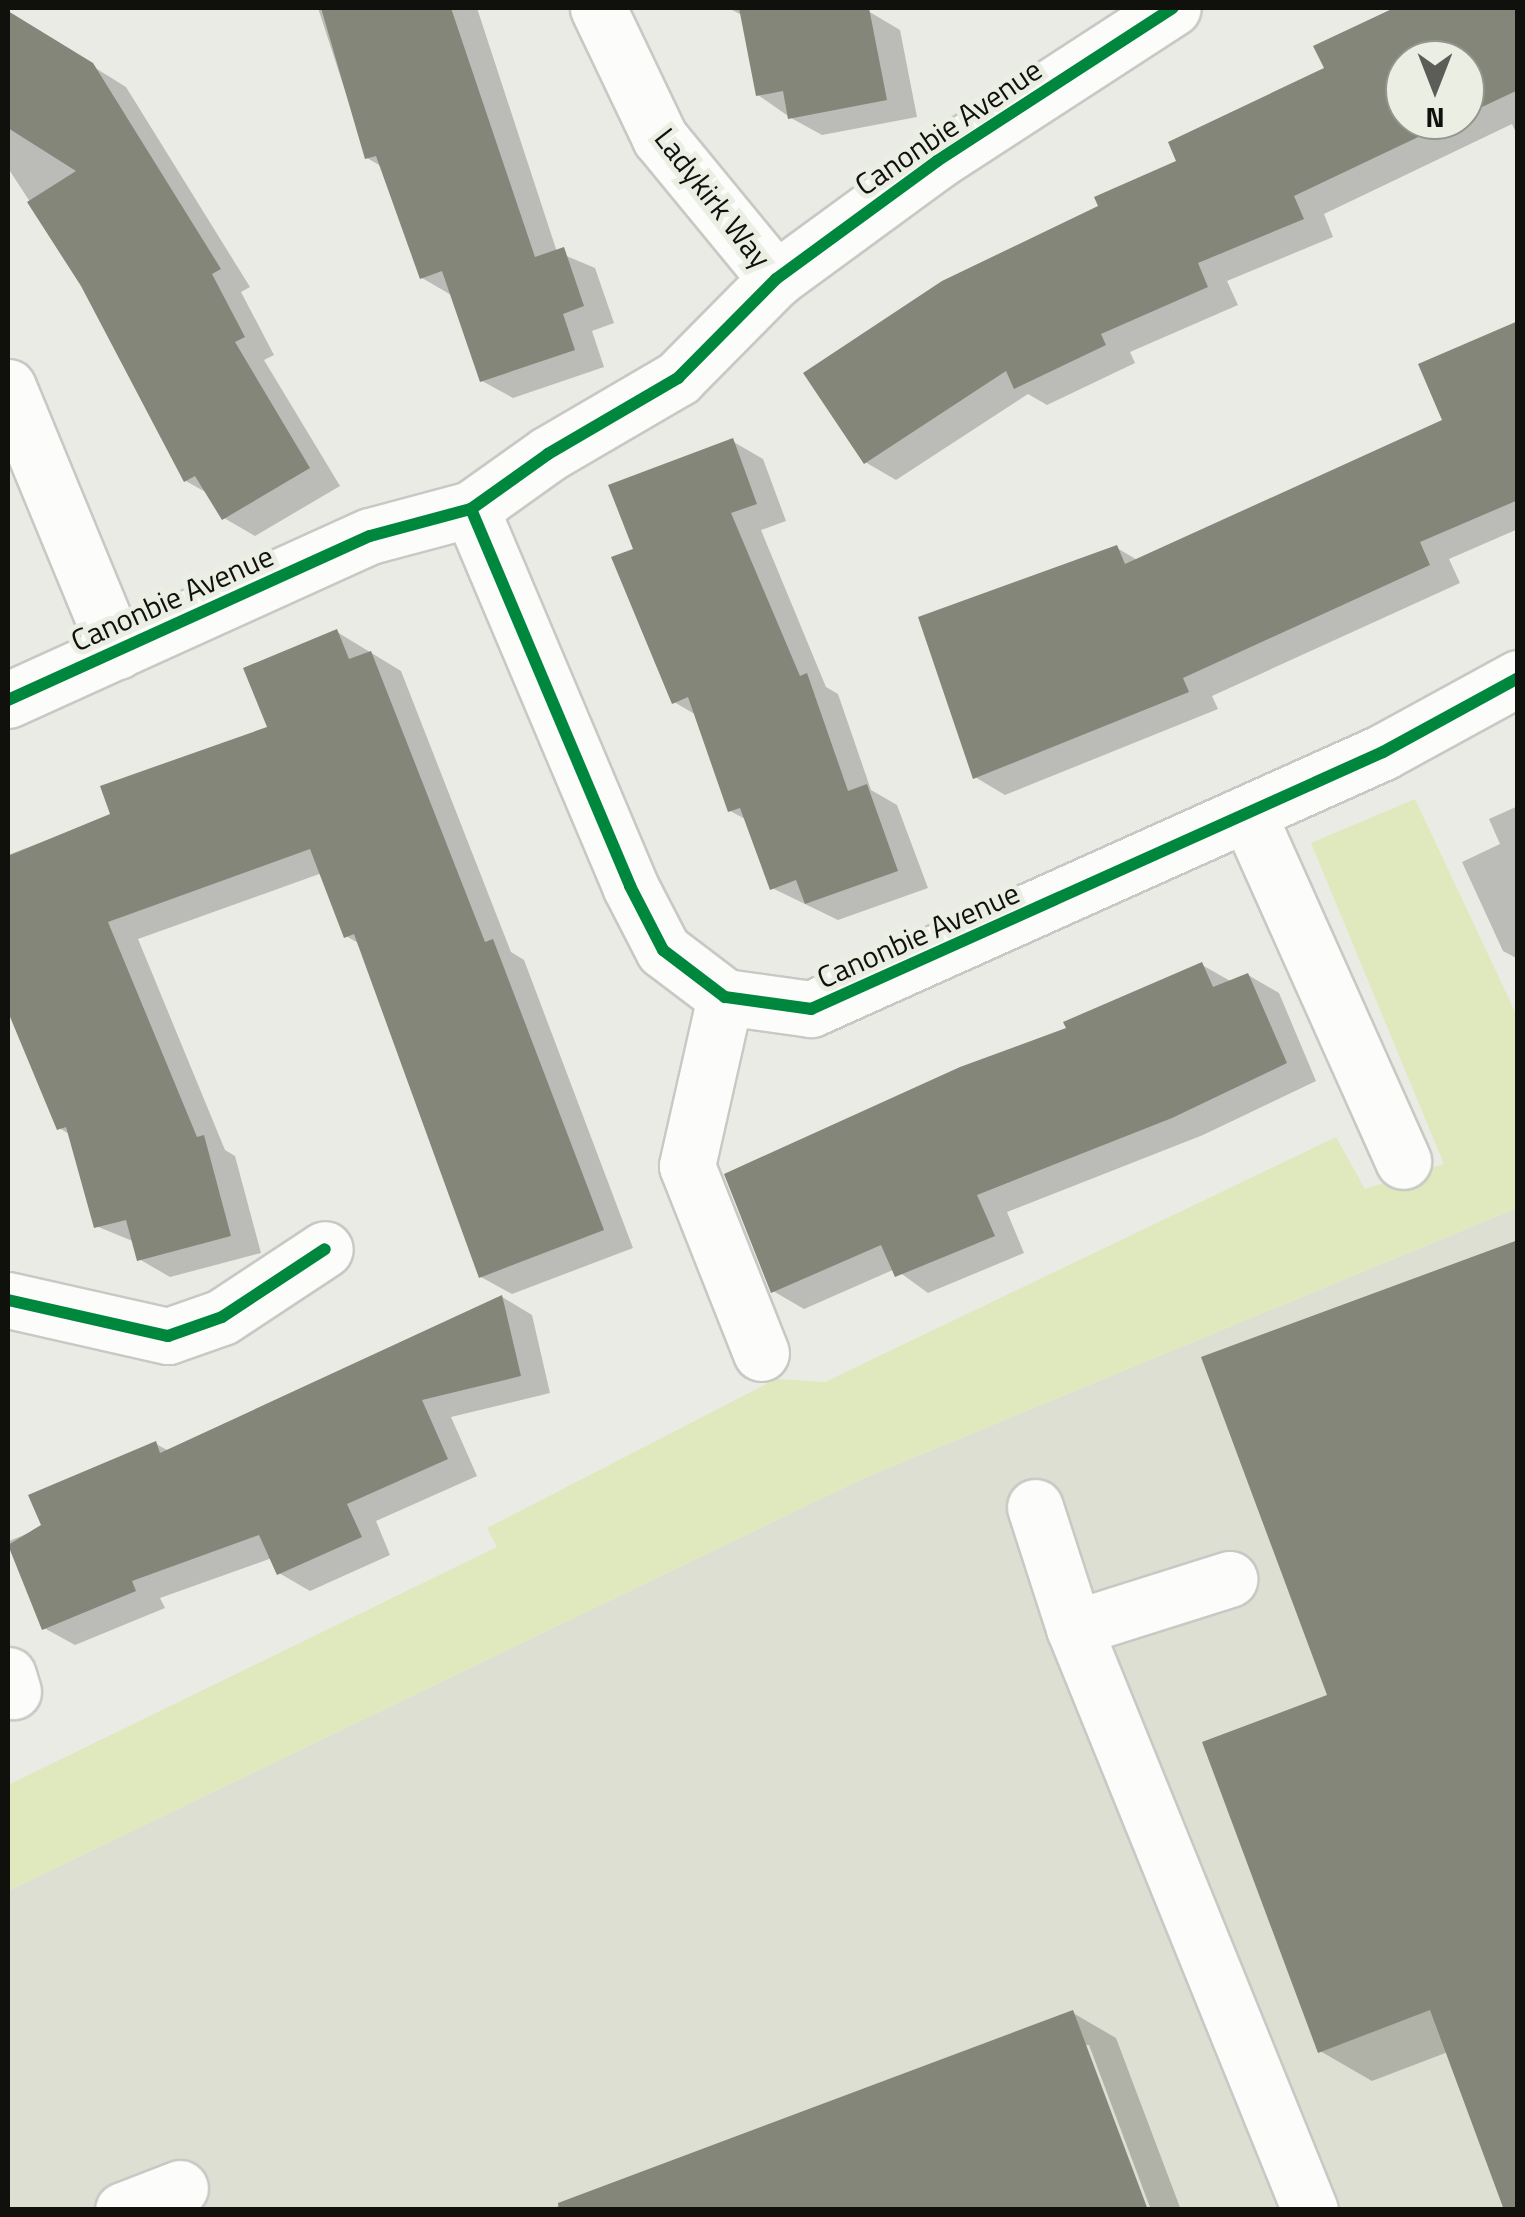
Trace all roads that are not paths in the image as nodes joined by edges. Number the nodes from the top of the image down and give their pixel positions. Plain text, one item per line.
1 (598, 8) edge
2 (1173, 8) edge
3 (776, 280) junction
4 (8, 387) edge
5 (472, 509) junction
6 (117, 651) junction
7 (1518, 678) edge
8 (8, 700) edge
9 (1248, 814) junction
10 (725, 996) junction
11 (1403, 1161) dead end
12 (326, 1249) dead end
13 (8, 1300) edge
14 (760, 1353) dead end
15 (1034, 1507) dead end
16 (1229, 1579) dead end
17 (1074, 1628) junction
18 (180, 2188) dead end
19 (123, 2210) edge
20 (1310, 2210) edge

1 - 3 street, Ladykirk Way
2 - 3 street, Canonbie Avenue
3 - 5 street, Canonbie Avenue
4 - 6 street
5 - 6 street, Canonbie Avenue
5 - 10 street, Canonbie Avenue
6 - 8 street, Canonbie Avenue
7 - 9 street, Canonbie Avenue
9 - 10 street, Canonbie Avenue
9 - 11 street
10 - 14 street
12 - 13 street
15 - 17 street
16 - 17 street
17 - 20 street
18 - 19 street

